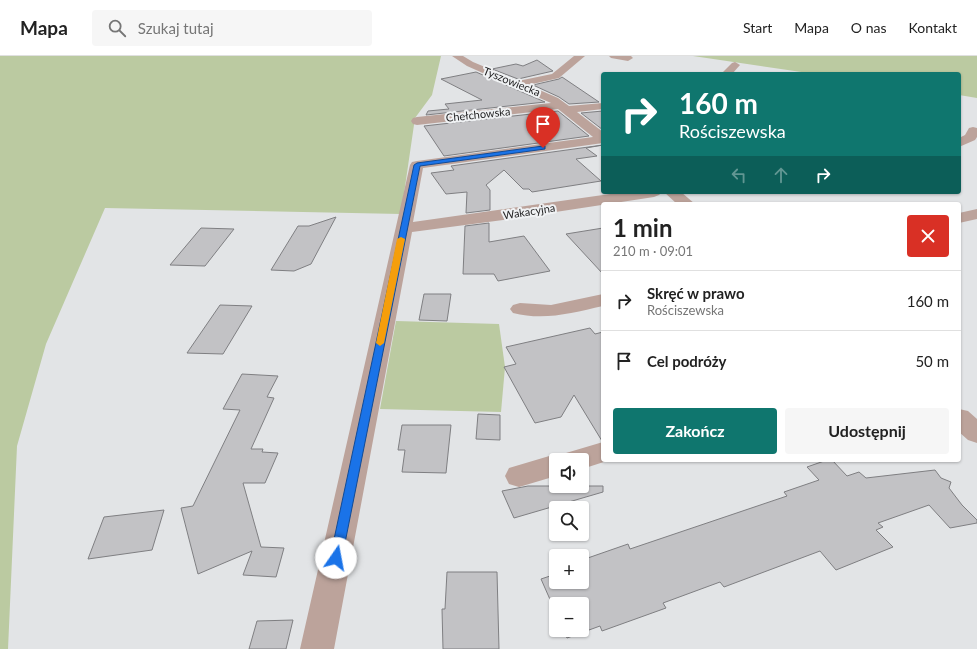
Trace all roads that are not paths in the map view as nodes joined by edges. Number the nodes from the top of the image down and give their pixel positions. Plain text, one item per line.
1 (458, 56) edge
2 (580, 56) edge
3 (614, 56) edge
4 (628, 58) dead end
5 (735, 65) dead end
6 (728, 72) edge
7 (518, 84) junction
8 (601, 106) edge
9 (565, 108) junction
10 (418, 121) dead end
11 (961, 128) edge
12 (975, 131) edge
13 (601, 137) edge
14 (601, 139) edge
15 (961, 142) edge
16 (641, 194) edge
17 (678, 194) edge
18 (685, 202) edge
19 (977, 214) edge
20 (961, 218) edge
21 (403, 228) junction
22 (601, 300) edge
23 (520, 309) dead end
24 (961, 420) edge
25 (977, 433) edge
26 (601, 453) edge
27 (589, 456) edge
28 (549, 467) edge
29 (519, 476) dead end
30 (317, 649) edge

1 - 7 street, Tyszowiecka
2 - 7 street
3 - 4 street
5 - 6 street
7 - 9 street, Tyszowiecka
8 - 9 street, Chełchowska
9 - 10 street, Chełchowska
9 - 13 street, Tyszowiecka
11 - 12 street
12 - 15 street
14 - 21 street
16 - 21 street, Wakacyjna
17 - 18 street
19 - 20 street
21 - 30 street
22 - 23 street
24 - 25 street
26 - 27 street
28 - 29 street

